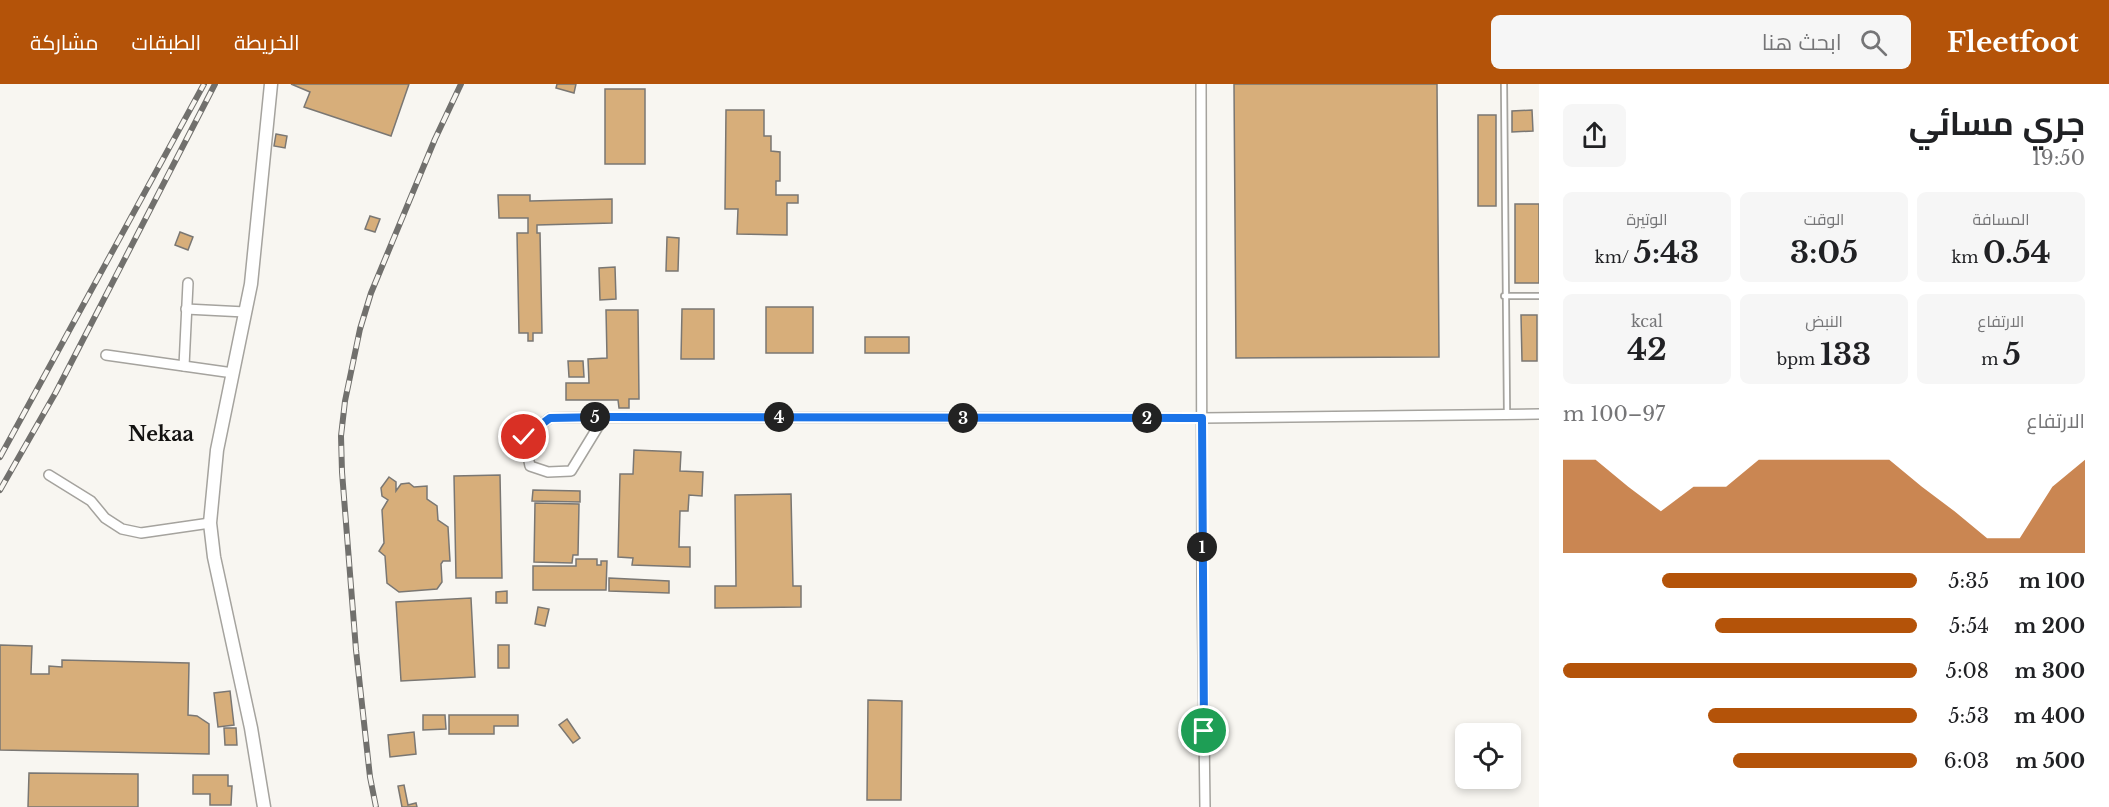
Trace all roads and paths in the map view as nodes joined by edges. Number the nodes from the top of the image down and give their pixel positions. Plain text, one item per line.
1 (271, 84) edge
2 (1201, 84) edge
3 (1504, 84) edge
4 (188, 283) dead end
5 (1504, 296) junction
6 (1539, 296) edge
7 (186, 309) junction
8 (245, 312) junction
9 (106, 355) dead end
10 (184, 366) junction
11 (233, 373) junction
12 (1507, 414) junction
13 (1539, 414) edge
14 (604, 417) junction
15 (1202, 418) junction
16 (49, 475) dead end
17 (210, 523) junction
18 (264, 807) edge
19 (1205, 807) edge

1 - 8 street
2 - 15 street
3 - 5 lane
4 - 7 street
5 - 6 lane
5 - 12 lane
7 - 8 street
7 - 10 street
8 - 11 street
9 - 10 street
10 - 11 street
11 - 17 street
12 - 13 street
12 - 15 street
14 - 14 street
14 - 15 street
15 - 19 street
16 - 17 street
17 - 18 street

